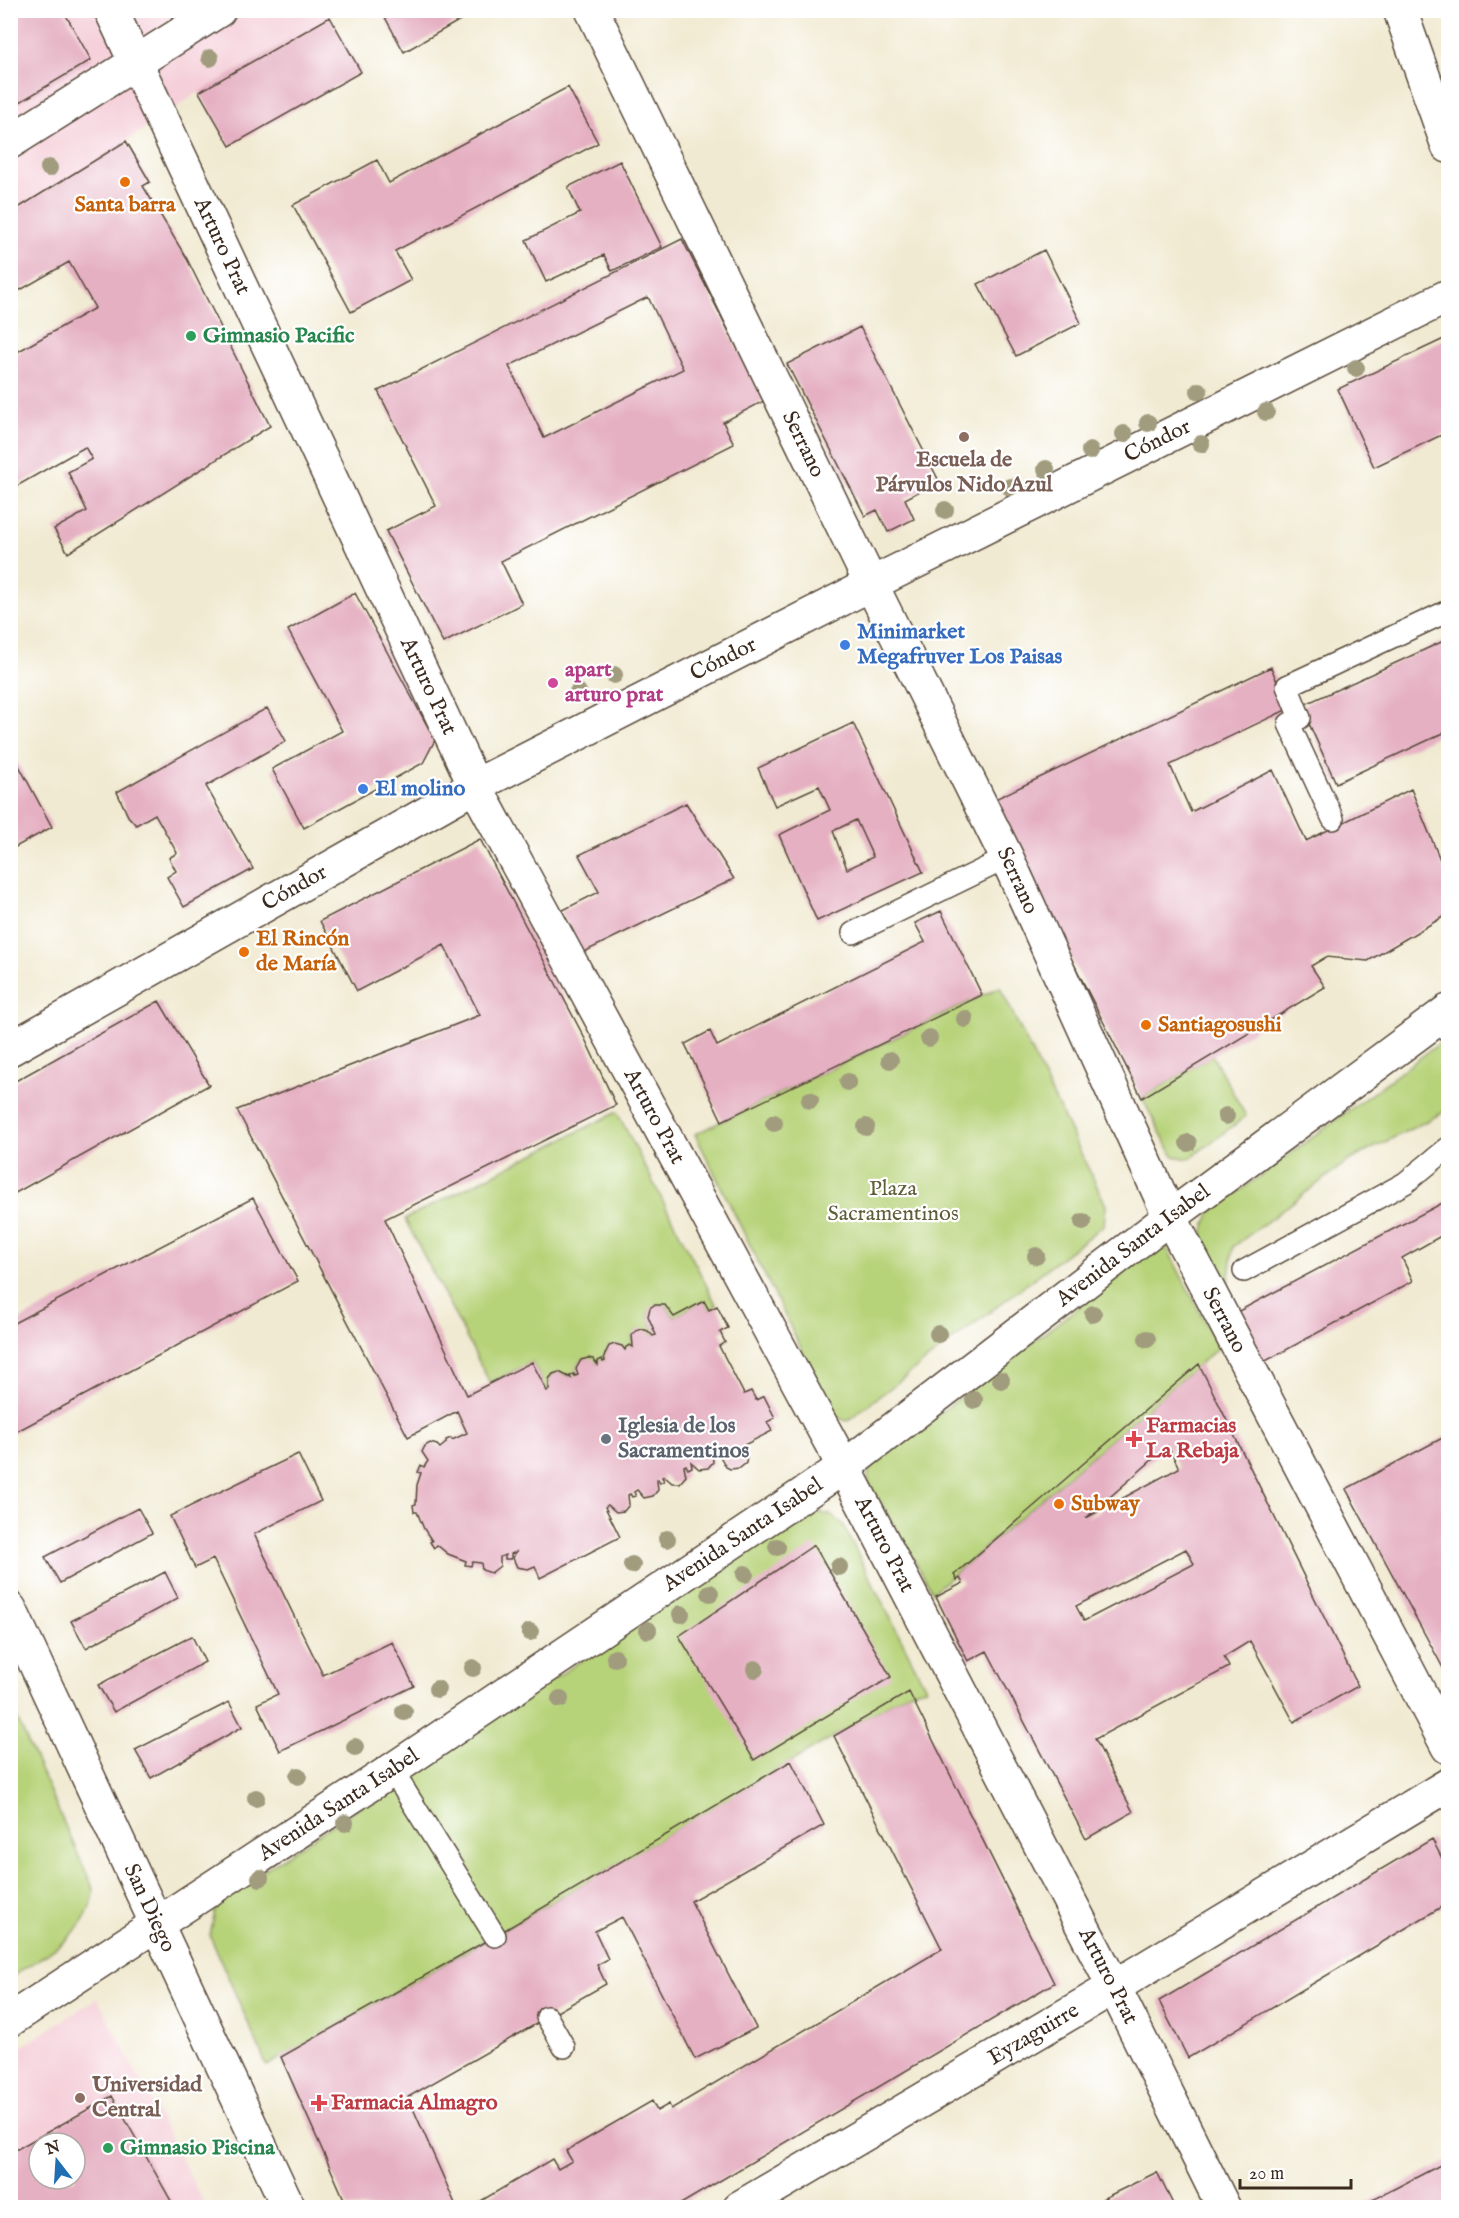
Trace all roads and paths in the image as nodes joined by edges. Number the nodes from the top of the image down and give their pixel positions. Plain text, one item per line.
1 (111, 10) edge
2 (219, 10) edge
3 (592, 10) edge
4 (1400, 10) edge
5 (137, 62) junction
6 (10, 142) edge
7 (1449, 146) edge
8 (1449, 296) edge
9 (871, 584) junction
10 (1449, 611) edge
11 (476, 786) junction
12 (1333, 819) dead end
13 (1007, 858) junction
14 (854, 933) dead end
15 (1448, 1012) edge
16 (10, 1049) edge
17 (1449, 1148) edge
18 (1170, 1217) junction
19 (1244, 1271) dead end
20 (844, 1467) junction
21 (10, 1610) edge
22 (1449, 1747) edge
23 (392, 1770) junction
24 (1449, 1785) edge
25 (157, 1924) junction
26 (495, 1936) dead end
27 (1114, 1987) junction
28 (547, 2018) dead end
29 (10, 2020) edge
30 (564, 2047) dead end
31 (289, 2208) edge
32 (739, 2208) edge
33 (1224, 2208) edge

1 - 5 street, Arturo Prat
2 - 5 street
3 - 9 street, Serrano
4 - 7 street
5 - 6 street
5 - 11 street, Arturo Prat
8 - 9 street, Cóndor
9 - 11 street, Cóndor
9 - 13 street, Serrano
10 - 12 lane
11 - 16 street, Cóndor
11 - 20 street, Arturo Prat
13 - 14 lane
13 - 18 street, Serrano
15 - 18 street, Avenida Santa Isabel
17 - 19 lane
18 - 20 street, Avenida Santa Isabel
18 - 22 street, Serrano
20 - 23 street, Avenida Santa Isabel
20 - 27 street, Arturo Prat
21 - 25 street, San Diego
23 - 25 street, Avenida Santa Isabel
23 - 26 lane
24 - 27 street, Eyzaguirre
25 - 29 street, Avenida Santa Isabel
25 - 31 street, San Diego
27 - 32 street, Eyzaguirre
27 - 33 street, Arturo Prat
28 - 30 lane

